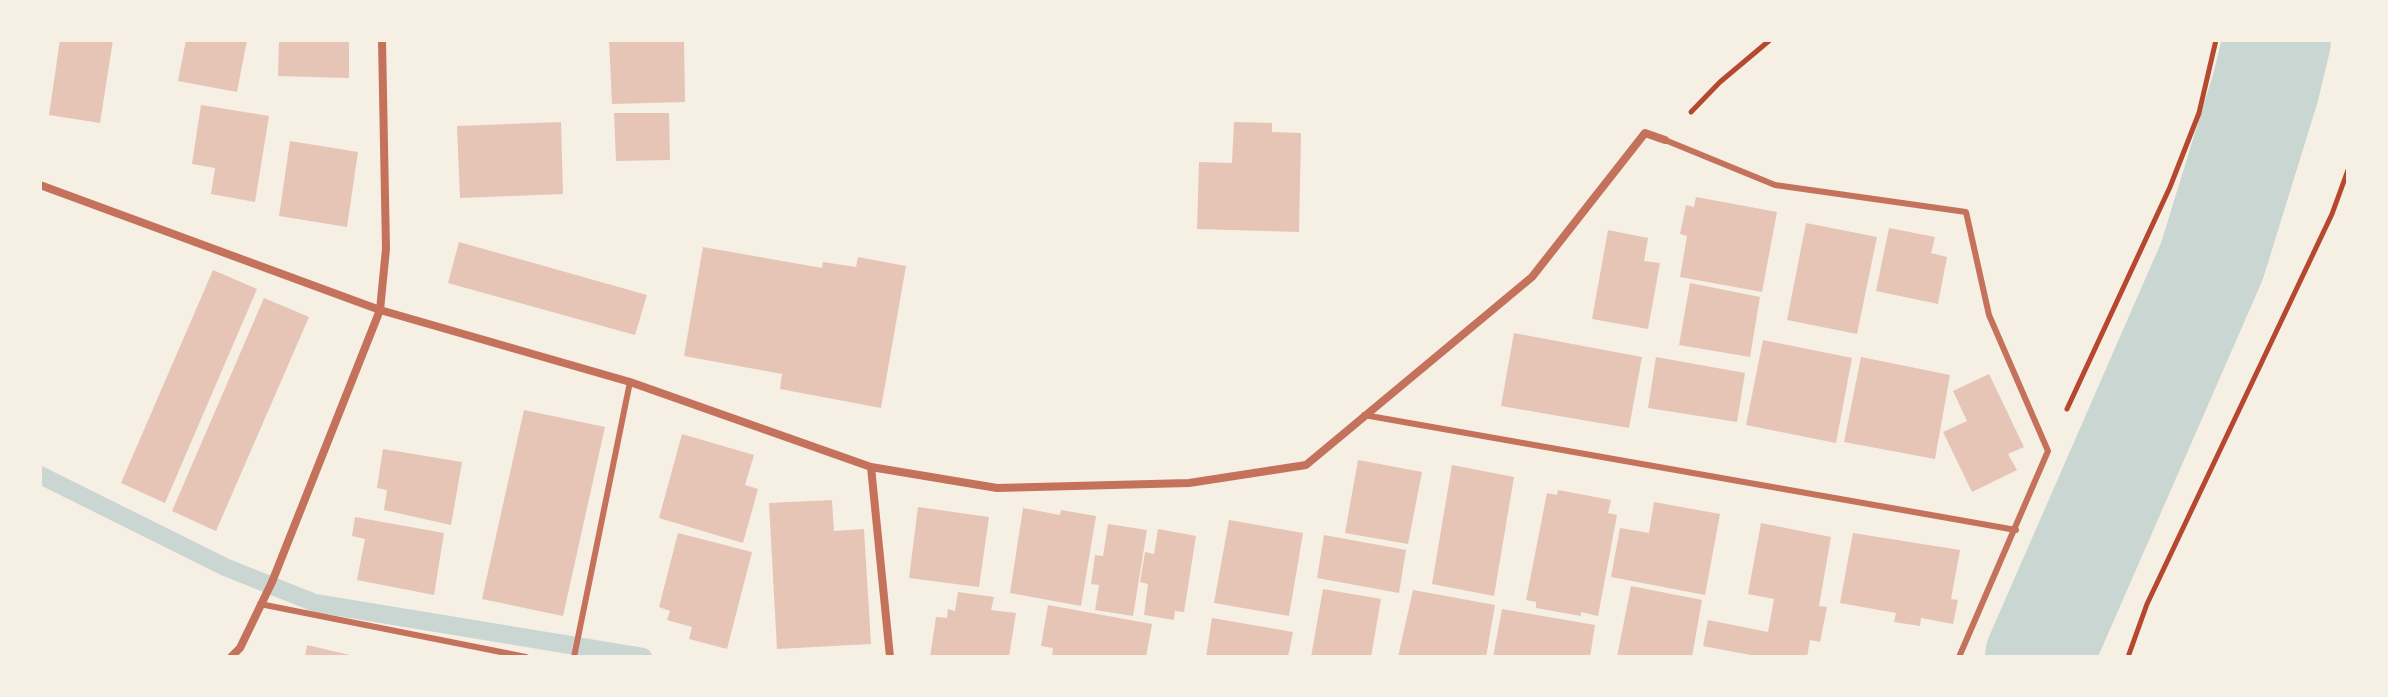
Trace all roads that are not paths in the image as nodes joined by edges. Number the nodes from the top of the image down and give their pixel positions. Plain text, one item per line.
1 (382, 40) edge
2 (1665, 140) joint
3 (40, 185) edge
4 (380, 310) junction
5 (630, 382) junction
6 (1364, 415) junction
7 (871, 467) junction
8 (2016, 530) junction
9 (260, 604) junction
10 (231, 657) edge
11 (526, 657) edge
12 (574, 657) edge
13 (890, 657) edge
14 (1959, 657) edge

1 - 4 street
2 - 6 street
2 - 8 lane
3 - 4 street
4 - 5 street
4 - 9 street
5 - 7 street
5 - 12 lane
6 - 7 street
6 - 8 lane
7 - 13 street
8 - 14 lane
9 - 10 street
9 - 11 lane

